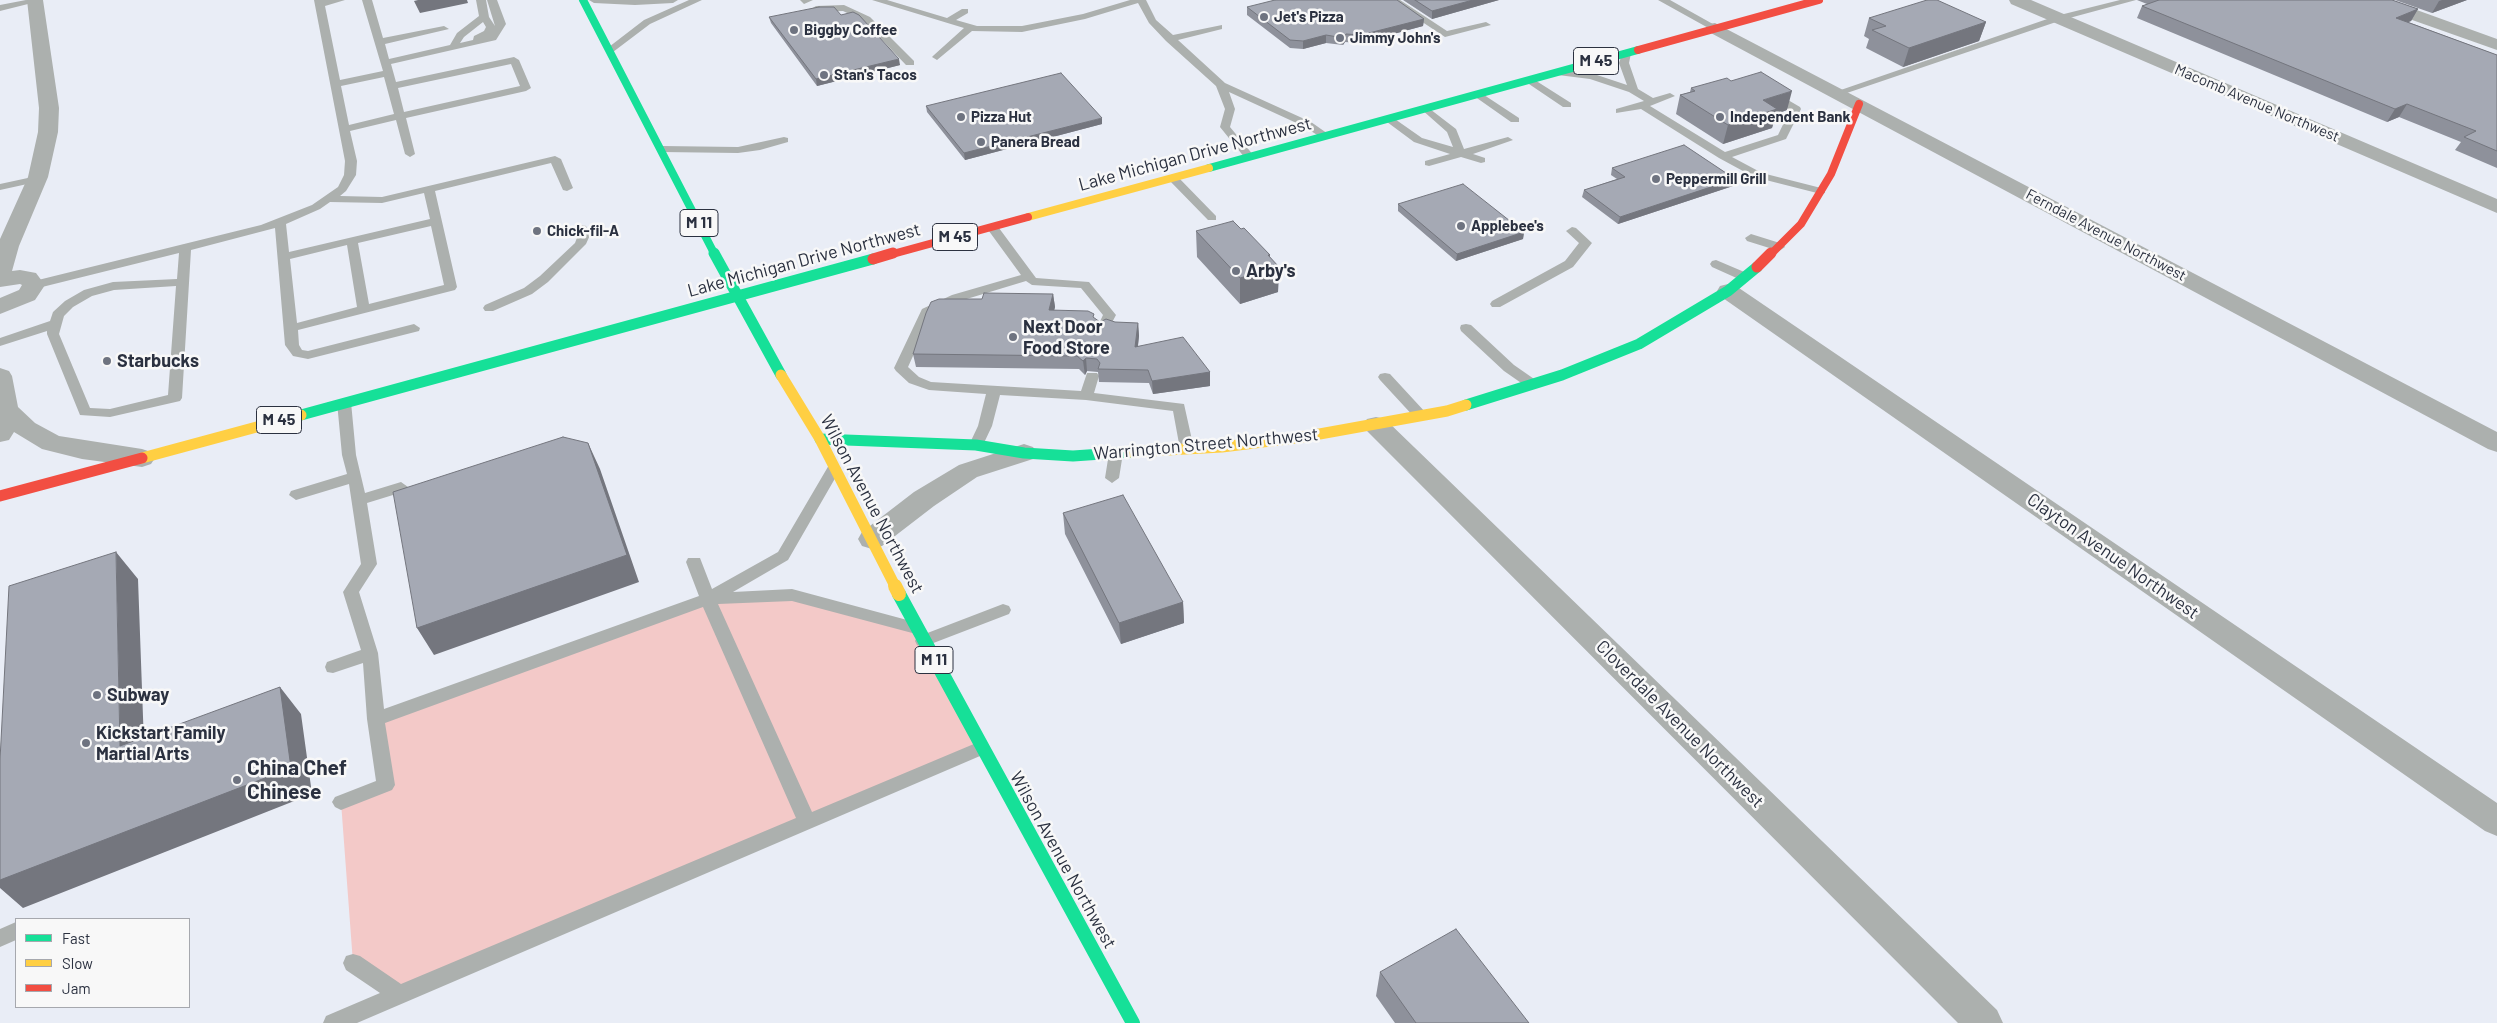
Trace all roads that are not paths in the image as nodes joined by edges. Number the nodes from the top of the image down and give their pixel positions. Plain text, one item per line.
1 (35, 0) edge
2 (340, 0) edge
3 (367, 0) edge
4 (481, 0) edge
5 (492, 0) edge
6 (582, 0) edge
7 (594, 0) edge
8 (673, 0) edge
9 (697, 0) edge
10 (877, 0) edge
11 (1141, 0) edge
12 (1394, 0) edge
13 (1663, 0) edge
14 (1819, 0) edge
15 (2017, 0) edge
16 (2096, 0) edge
17 (2130, 0) edge
18 (2373, 0) edge
19 (319, 2) edge
20 (899, 3) edge
21 (2110, 6) junction
22 (0, 8) edge
23 (965, 11) dead end
24 (803, 12) edge
25 (484, 17) junction
26 (2059, 18) junction
27 (948, 21) junction
28 (1486, 25) dead end
29 (971, 27) junction
30 (1219, 27) dead end
31 (1715, 28) junction
32 (444, 29) dead end
33 (1022, 29) junction
34 (1169, 39) junction
35 (1030, 41) dead end
36 (378, 42) junction
37 (454, 44) junction
38 (2497, 45) edge
39 (610, 50) junction
40 (1626, 53) junction
41 (937, 58) dead end
42 (910, 63) dead end
43 (385, 65) junction
44 (1558, 72) junction
45 (1530, 80) junction
46 (335, 84) junction
47 (1221, 85) junction
48 (392, 86) junction
49 (1762, 89) edge
50 (1633, 90) junction
51 (1837, 93) junction
52 (1478, 94) junction
53 (1670, 96) dead end
54 (1647, 103) junction
55 (1859, 104) junction
56 (1568, 105) dead end
57 (1426, 109) junction
58 (1620, 111) dead end
59 (400, 116) junction
60 (1388, 119) junction
61 (1515, 120) dead end
62 (344, 129) junction
63 (1326, 136) junction
64 (784, 140) dead end
65 (1508, 140) dead end
66 (662, 150) junction
67 (1460, 153) junction
68 (410, 154) dead end
69 (1249, 156) junction
70 (1724, 156) junction
71 (1481, 160) dead end
72 (1429, 163) dead end
73 (1173, 178) junction
74 (37, 179) junction
75 (0, 187) edge
76 (567, 188) dead end
77 (428, 189) junction
78 (1820, 192) junction
79 (330, 199) junction
80 (2497, 207) edge
81 (1212, 218) dead end
82 (436, 221) junction
83 (280, 223) junction
84 (992, 227) junction
85 (582, 230) dead end
86 (1572, 231) dead end
87 (1751, 238) dead end
88 (352, 241) junction
89 (1779, 246) junction
90 (185, 249) junction
91 (282, 257) junction
92 (1716, 264) dead end
93 (0, 274) edge
94 (1029, 276) junction
95 (0, 280) edge
96 (183, 282) junction
97 (1737, 284) junction
98 (34, 285) junction
99 (736, 296) junction
100 (1496, 304) dead end
101 (0, 308) edge
102 (489, 308) dead end
103 (364, 309) junction
104 (55, 324) junction
105 (291, 328) junction
106 (414, 328) dead end
107 (1466, 328) dead end
108 (1102, 330) edge
109 (0, 342) edge
110 (0, 376) edge
111 (1092, 376) dead end
112 (1385, 377) dead end
113 (1532, 384) junction
114 (994, 390) junction
115 (1086, 396) junction
116 (344, 402) junction
117 (1421, 416) junction
118 (3, 422) edge
119 (1376, 424) junction
120 (820, 439) junction
121 (2497, 443) edge
122 (976, 445) junction
123 (1187, 449) junction
124 (1024, 453) junction
125 (1116, 453) junction
126 (142, 458) junction
127 (834, 468) junction
128 (356, 477) junction
129 (1112, 478) dead end
130 (400, 487) dead end
131 (296, 495) dead end
132 (0, 496) edge
133 (360, 500) junction
134 (872, 539) junction
135 (694, 562) dead end
136 (708, 599) junction
137 (1003, 610) dead end
138 (920, 634) junction
139 (370, 653) junction
140 (333, 667) dead end
141 (376, 719) junction
142 (981, 748) junction
143 (341, 802) dead end
144 (2497, 821) edge
145 (807, 822) junction
146 (15, 931) edge
147 (0, 938) edge
148 (354, 963) dead end
149 (400, 995) junction
150 (333, 1023) edge
151 (1133, 1023) edge
152 (1984, 1023) edge

1 - 22 lane
1 - 74 street
2 - 19 lane
3 - 36 lane
4 - 25 lane
5 - 43 lane
6 - 39 main road, Wilson Avenue Northwest / M 11
7 - 8 lane
9 - 39 lane
10 - 20 lane
11 - 33 lane
11 - 34 lane
12 - 28 lane
13 - 31 lane
14 - 31 main road, Lake Michigan Drive Northwest / M 45
15 - 26 street, Macomb Avenue Northwest
16 - 21 lane
17 - 21 lane
18 - 38 street
19 - 46 lane
20 - 27 lane
21 - 26 lane
23 - 27 lane
24 - 42 lane
25 - 37 lane
25 - 37 lane
26 - 51 lane
26 - 80 street, Macomb Avenue Northwest
27 - 29 lane
29 - 33 lane
29 - 41 lane
30 - 34 lane
31 - 40 main road, Lake Michigan Drive Northwest / M 45
31 - 51 street, Ferndale Avenue Northwest
32 - 36 lane
33 - 35 lane
34 - 47 lane
36 - 43 lane
37 - 43 lane
39 - 66 main road, Wilson Avenue Northwest / M 11
40 - 44 main road, Lake Michigan Drive Northwest / M 45
40 - 50 lane
43 - 46 lane
43 - 48 lane
44 - 45 main road, Lake Michigan Drive Northwest / M 45
44 - 50 lane
45 - 52 main road, Lake Michigan Drive Northwest / M 45
45 - 56 lane
46 - 62 lane
47 - 63 lane
47 - 69 lane
48 - 59 lane
48 - 59 lane
49 - 70 lane
50 - 54 lane
51 - 55 street, Ferndale Avenue Northwest
52 - 57 main road, Lake Michigan Drive Northwest / M 45
52 - 61 lane
53 - 54 lane
54 - 58 lane
54 - 70 lane
55 - 78 main road, Warrington Street Northwest
55 - 121 street, Ferndale Avenue Northwest
57 - 60 main road, Lake Michigan Drive Northwest / M 45
57 - 67 lane
59 - 62 lane
59 - 68 lane
60 - 63 main road, Lake Michigan Drive Northwest / M 45
60 - 67 lane
62 - 79 lane
63 - 69 main road, Lake Michigan Drive Northwest / M 45
64 - 66 lane
65 - 67 lane
66 - 99 main road, Wilson Avenue Northwest / M 11
67 - 71 lane
67 - 72 lane
69 - 73 main road, Lake Michigan Drive Northwest / M 45
70 - 78 lane
73 - 81 lane
73 - 84 main road, Lake Michigan Drive Northwest / M 45
74 - 75 lane
74 - 93 street
76 - 77 lane
77 - 79 lane
77 - 82 lane
78 - 89 main road, Warrington Street Northwest
79 - 83 lane
82 - 88 lane
82 - 103 lane
83 - 90 lane
83 - 91 lane
84 - 94 lane
84 - 99 main road, Lake Michigan Drive Northwest / M 45
85 - 102 lane
86 - 100 lane
87 - 89 lane
88 - 91 lane
88 - 103 lane
89 - 97 main road, Warrington Street Northwest
90 - 96 lane
90 - 98 lane
91 - 105 lane
92 - 97 lane
94 - 108 lane
94 - 114 lane
95 - 98 street
96 - 104 lane
96 - 104 lane
97 - 113 main road, Warrington Street Northwest
97 - 144 street, Clayton Avenue Northwest
98 - 101 street
99 - 116 main road, Lake Michigan Drive Northwest / M 45
99 - 120 main road, Wilson Avenue Northwest / M 11
103 - 105 lane
104 - 109 lane
105 - 106 lane
107 - 113 lane
110 - 118 street
111 - 115 lane
112 - 117 lane
113 - 117 main road, Warrington Street Northwest
114 - 115 lane
114 - 122 lane
115 - 123 lane
116 - 126 main road, Lake Michigan Drive Northwest / M 45
116 - 128 lane
117 - 119 main road, Warrington Street Northwest
118 - 126 street
119 - 123 main road, Warrington Street Northwest
119 - 152 street, Cloverdale Avenue Northwest
120 - 122 main road, Warrington Street Northwest
120 - 127 main road, Wilson Avenue Northwest / M 11
122 - 124 main road, Warrington Street Northwest
123 - 125 main road, Warrington Street Northwest
124 - 125 main road, Warrington Street Northwest
124 - 134 street, Warrington Street Northwest
125 - 129 lane
126 - 132 main road, Lake Michigan Drive Northwest / M 45
127 - 134 main road, Wilson Avenue Northwest / M 11
127 - 136 lane
128 - 131 lane
128 - 133 lane
130 - 133 lane
133 - 139 lane
134 - 138 main road, Wilson Avenue Northwest / M 11
135 - 136 lane
136 - 138 lane
136 - 141 lane
136 - 145 lane
137 - 138 lane
138 - 142 main road, Wilson Avenue Northwest / M 11
139 - 140 lane
139 - 141 lane
141 - 143 lane
142 - 145 lane
142 - 151 main road, Wilson Avenue Northwest / M 11
145 - 149 lane
146 - 147 lane
148 - 149 lane
149 - 150 lane

